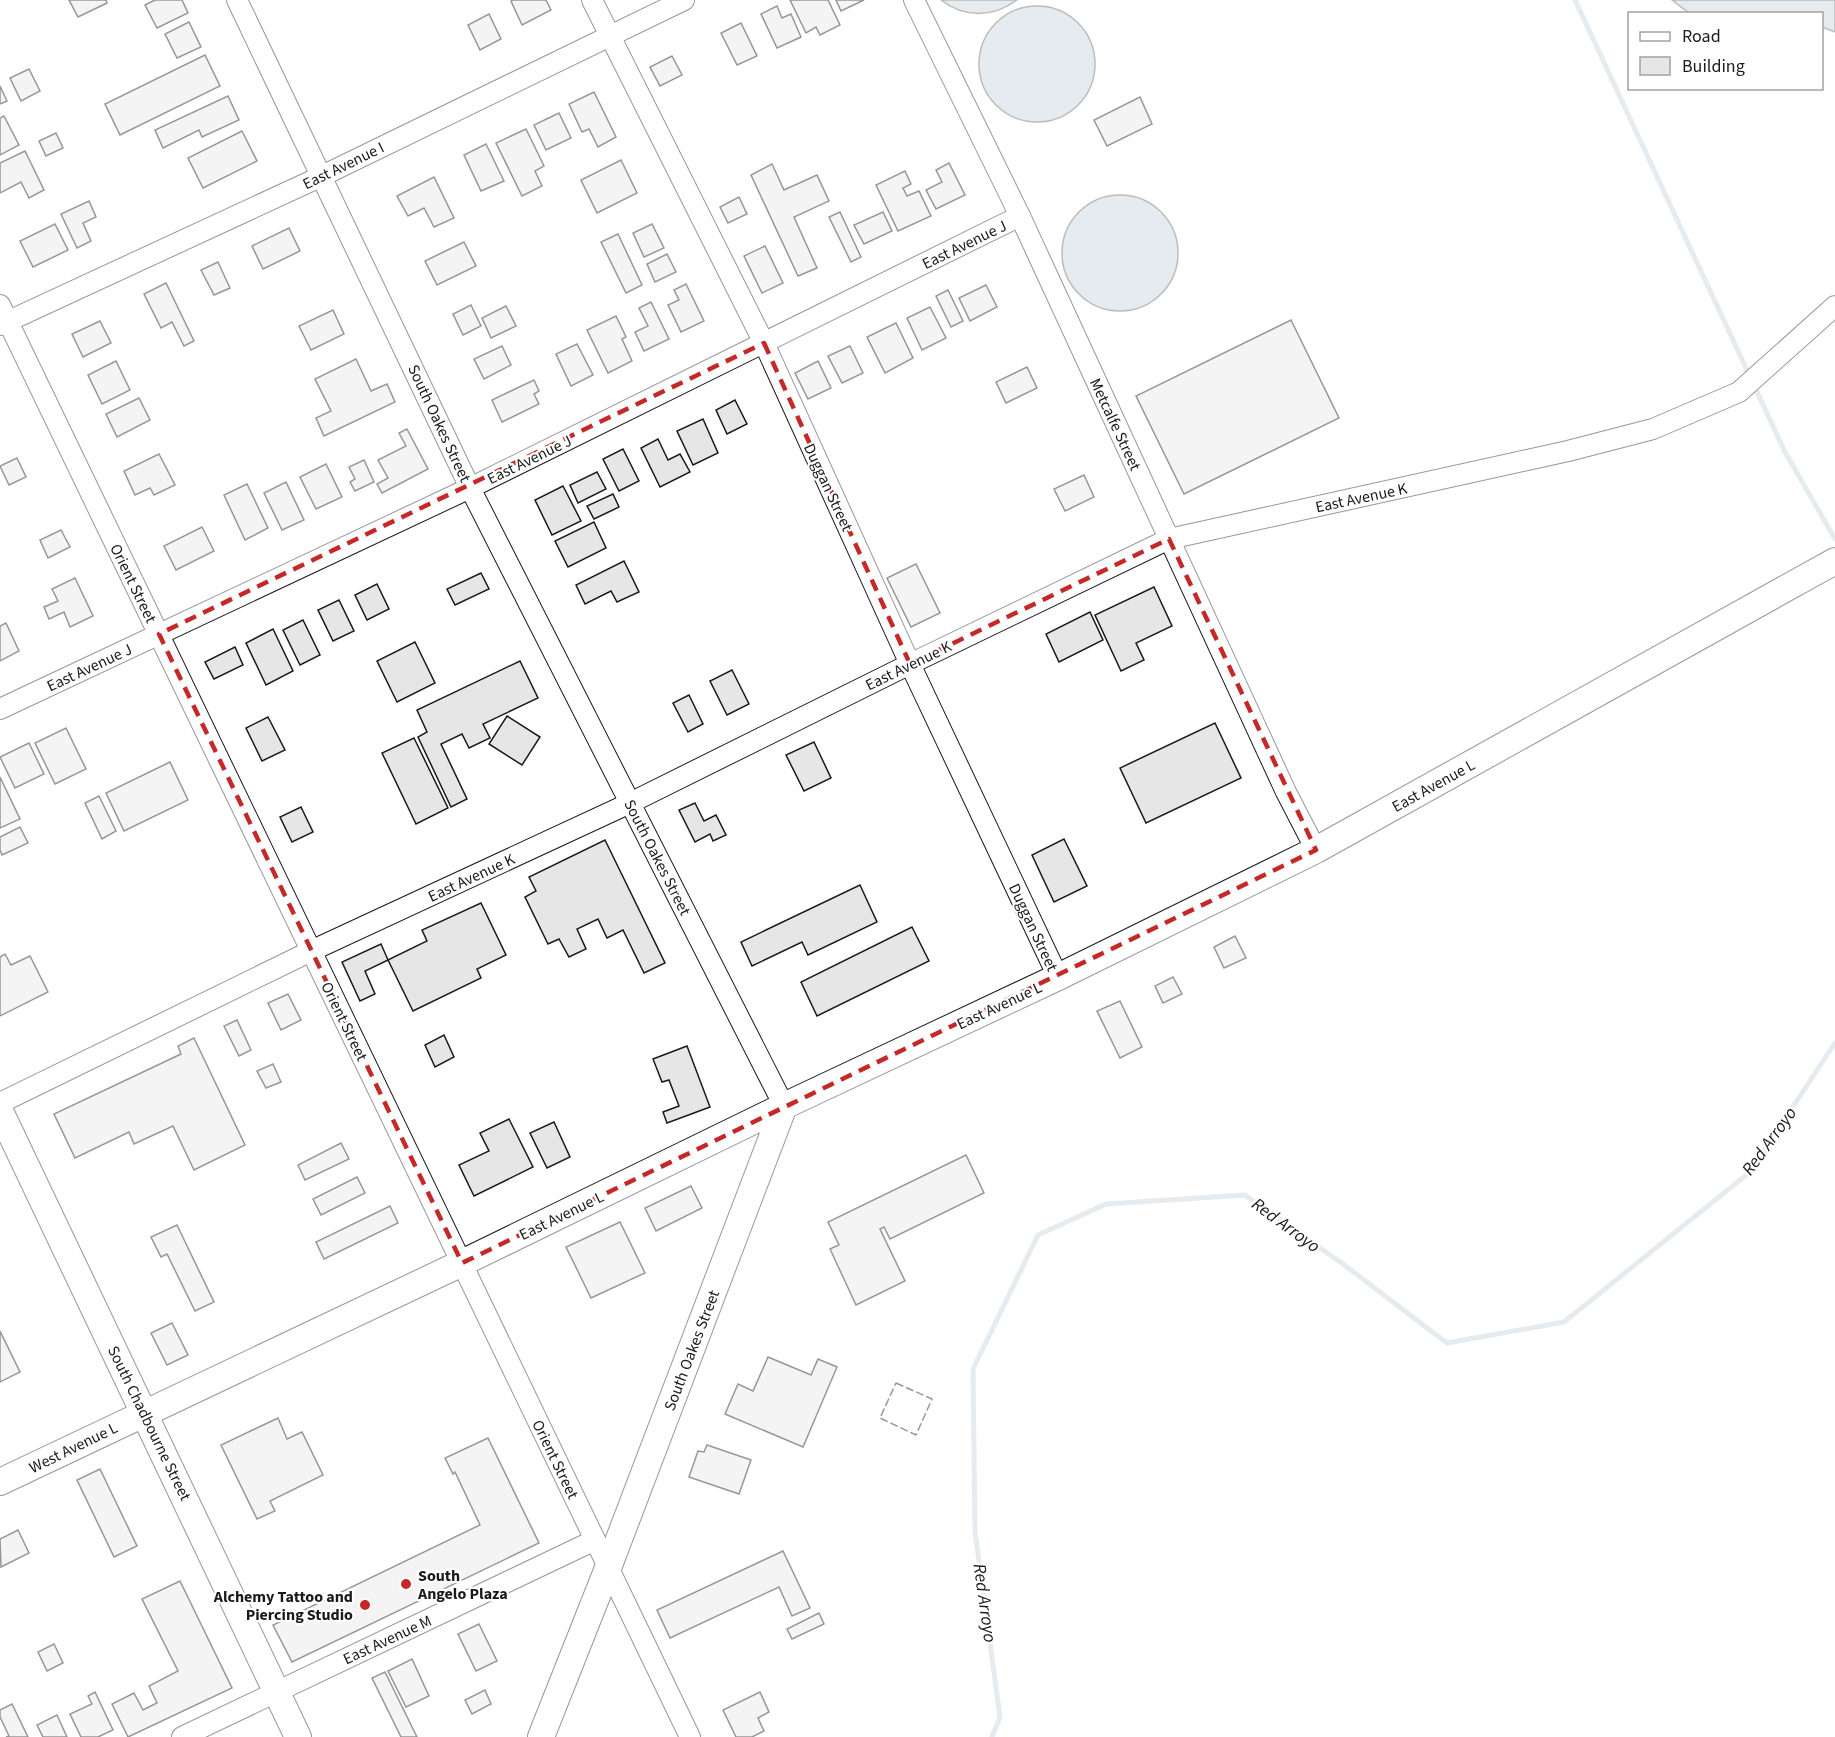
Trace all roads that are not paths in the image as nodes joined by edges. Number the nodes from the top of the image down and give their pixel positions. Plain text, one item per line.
1 (237, 0) edge
2 (592, 0) edge
3 (684, 0) edge
4 (914, 0) edge
5 (609, 35) junction
6 (322, 176) junction
7 (1020, 216) junction
8 (1835, 306) edge
9 (3, 317) edge
10 (764, 343) junction
11 (470, 488) junction
12 (1169, 539) junction
13 (1835, 561) edge
14 (159, 634) junction
15 (910, 664) junction
16 (0, 709) edge
17 (630, 803) junction
18 (1316, 850) junction
19 (311, 951) junction
20 (1058, 977) junction
21 (0, 1103) edge
22 (784, 1106) junction
23 (0, 1111) edge
24 (462, 1263) junction
25 (145, 1412) junction
26 (0, 1482) edge
27 (595, 1540) junction
28 (608, 1568) junction
29 (276, 1691) junction
30 (182, 1737) edge
31 (298, 1737) edge
32 (541, 1737) edge
33 (690, 1737) edge

1 - 6 street, South Oakes Street
2 - 5 street, Duggan Street
3 - 5 street, East Avenue I
4 - 7 street, Metcalfe Street
5 - 6 street, East Avenue I
5 - 10 street, Duggan Street
6 - 9 street, East Avenue I
6 - 11 street, South Oakes Street
7 - 10 street, East Avenue J
7 - 12 street, Metcalfe Street
8 - 12 street, East Avenue K
9 - 14 street, Orient Street
10 - 11 street, East Avenue J
10 - 15 street, Duggan Street
11 - 14 street, East Avenue J
11 - 17 street, South Oakes Street
12 - 15 street, East Avenue K
12 - 18 street, Metcalfe Street
13 - 18 main road, East Avenue L
14 - 16 street, East Avenue J
14 - 19 street, Orient Street
15 - 17 street, East Avenue K
15 - 20 street, Duggan Street
17 - 19 street, East Avenue K
17 - 22 street, South Oakes Street
18 - 20 main road, East Avenue L
19 - 21 street, East Avenue K
19 - 24 street, Orient Street
20 - 22 main road, East Avenue L
22 - 24 main road, East Avenue L
22 - 28 main road, South Oakes Street
23 - 25 main road, South Chadbourne Street
24 - 25 main road, East Avenue L
24 - 27 street, Orient Street
25 - 26 main road, West Avenue L
25 - 29 main road, South Chadbourne Street
27 - 28 street, Orient Street
27 - 29 street, East Avenue M
28 - 32 main road, South Oakes Street
28 - 33 street, Orient Street
29 - 30 street, East Avenue M
29 - 31 main road, South Chadbourne Street

